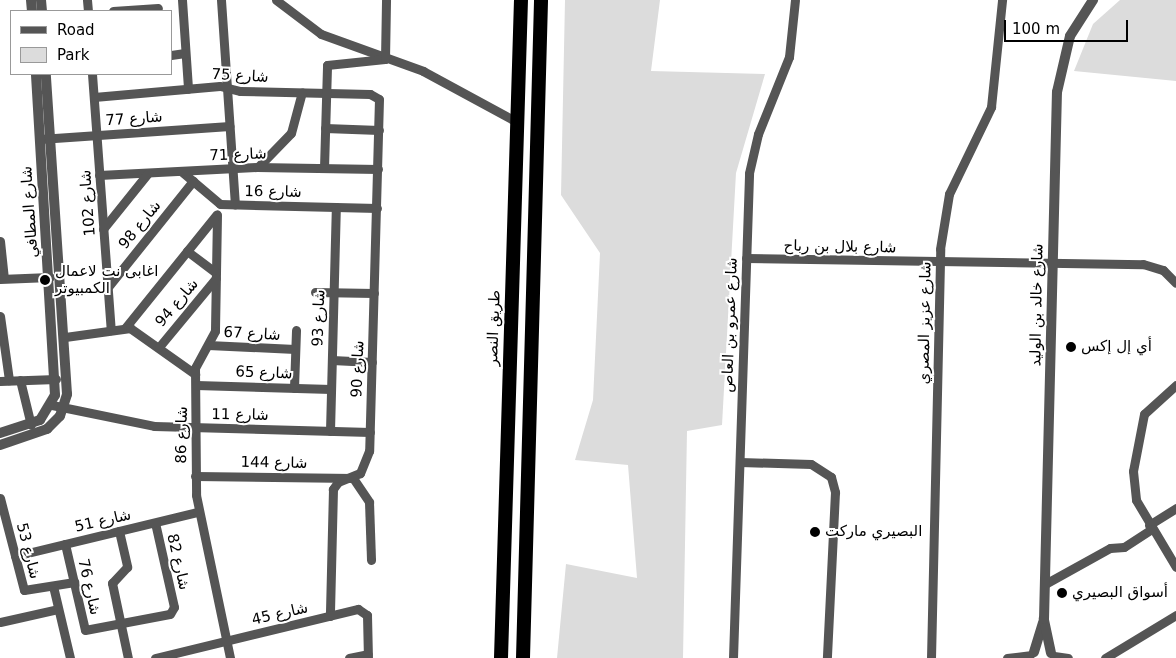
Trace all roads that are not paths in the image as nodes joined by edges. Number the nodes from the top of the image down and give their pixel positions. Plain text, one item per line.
1 (182, 0) edge
2 (221, 0) edge
3 (276, 0) edge
4 (386, 0) edge
5 (520, 0) edge
6 (541, 0) edge
7 (795, 0) edge
8 (1002, 0) edge
9 (1092, 0) edge
10 (158, 8) dead end
11 (145, 10) edge
12 (185, 53) junction
13 (172, 54) edge
14 (385, 59) junction
15 (36, 75) edge
16 (46, 75) edge
17 (92, 75) edge
18 (227, 88) junction
19 (188, 89) junction
20 (302, 92) junction
21 (326, 93) junction
22 (94, 97) junction
23 (380, 103) joint
24 (517, 122) junction
25 (230, 126) junction
26 (325, 128) junction
27 (379, 130) junction
28 (96, 136) junction
29 (51, 138) junction
30 (40, 139) junction
31 (257, 167) junction
32 (233, 168) junction
33 (324, 168) junction
34 (378, 169) junction
35 (181, 171) junction
36 (148, 173) junction
37 (100, 175) junction
38 (193, 181) junction
39 (225, 204) junction
40 (235, 205) junction
41 (336, 207) junction
42 (377, 208) junction
43 (217, 215) junction
44 (103, 229) junction
45 (0, 240) edge
46 (187, 251) junction
47 (746, 258) junction
48 (940, 262) junction
49 (1054, 263) junction
50 (216, 275) junction
51 (50, 277) junction
52 (2, 279) edge
53 (1176, 283) edge
54 (108, 287) junction
55 (315, 292) dead end
56 (334, 292) junction
57 (374, 293) junction
58 (0, 316) edge
59 (125, 328) junction
60 (111, 330) junction
61 (296, 330) dead end
62 (65, 337) junction
63 (3, 344) edge
64 (208, 345) junction
65 (158, 347) junction
66 (295, 349) junction
67 (509, 350) junction
68 (531, 351) junction
69 (332, 360) junction
70 (372, 362) junction
71 (508, 373) junction
72 (196, 374) junction
73 (530, 375) junction
74 (56, 379) junction
75 (4, 380) edge
76 (20, 380) junction
77 (196, 385) junction
78 (1176, 385) edge
79 (294, 388) junction
80 (331, 389) junction
81 (52, 404) junction
82 (64, 407) junction
83 (31, 425) junction
84 (196, 428) junction
85 (330, 431) junction
86 (370, 432) junction
87 (0, 433) edge
88 (0, 445) edge
89 (740, 462) junction
90 (196, 476) junction
91 (353, 478) junction
92 (0, 498) edge
93 (1176, 508) edge
94 (197, 512) junction
95 (155, 523) junction
96 (1150, 527) junction
97 (119, 531) junction
98 (65, 544) junction
99 (15, 556) junction
100 (370, 560) dead end
101 (1176, 567) edge
102 (74, 582) junction
103 (1045, 584) junction
104 (53, 586) junction
105 (58, 609) junction
106 (1176, 615) edge
107 (330, 616) junction
108 (1044, 619) junction
109 (0, 622) edge
110 (121, 624) junction
111 (226, 641) junction
112 (1031, 655) edge
113 (368, 656) edge
114 (1053, 656) edge
115 (70, 658) edge
116 (128, 658) edge
117 (155, 658) edge
118 (230, 658) edge
119 (349, 658) edge
120 (501, 658) edge
121 (523, 658) edge
122 (733, 658) edge
123 (827, 658) edge
124 (931, 658) edge
125 (1007, 658) edge
126 (1068, 658) edge
127 (1105, 658) edge

1 - 12 street
2 - 18 street
3 - 14 street
4 - 14 street
5 - 24 highway, طريق النصر
6 - 68 highway
7 - 47 street, شارع عمرو بن العاص
8 - 48 street, شارع عزيز المصري
9 - 49 street, شارع خالد بن الوليد
10 - 11 street
12 - 13 street
12 - 19 street
14 - 21 street
14 - 24 street
15 - 30 street, شارع المطافي
16 - 29 street, شارع المطافي
17 - 22 street, شارع 102
18 - 19 street, شارع 75
18 - 20 street, شارع 75
18 - 25 street
19 - 22 street, شارع 75
20 - 21 street, شارع 75
20 - 31 street
21 - 23 street, شارع 75
21 - 26 street
22 - 28 street, شارع 102
23 - 27 street, شارع 90
24 - 67 highway, طريق النصر
25 - 28 street, شارع 77
25 - 32 street
26 - 27 street
26 - 33 street
27 - 34 street, شارع 90
28 - 29 street, شارع 77
28 - 37 street, شارع 102
29 - 30 street, شارع 77
29 - 62 street, شارع المطافي
30 - 51 street, شارع المطافي
31 - 32 street, شارع 71
31 - 33 street, شارع 71
32 - 35 street, شارع 71
32 - 40 street
33 - 34 street, شارع 71
34 - 42 street, شارع 90
35 - 36 street, شارع 71
35 - 38 street, شارع 16
36 - 37 street, شارع 71
36 - 44 street
37 - 44 street, شارع 102
38 - 39 street, شارع 16
38 - 54 street, شارع 98
39 - 40 street, شارع 16
39 - 43 street
40 - 41 street, شارع 16
41 - 42 street, شارع 16
41 - 56 street, شارع 93
42 - 57 street, شارع 90
43 - 46 street
43 - 50 street, شارع 86
44 - 54 street, شارع 102
45 - 52 street
46 - 50 street
46 - 59 street
47 - 48 street, شارع بلال بن رباح
47 - 89 street, شارع عمرو بن العاص
48 - 49 street, شارع بلال بن رباح
48 - 124 street, شارع عزيز المصري
49 - 53 street, شارع بلال بن رباح
49 - 103 street, شارع خالد بن الوليد
50 - 64 street, شارع 86
50 - 65 street, شارع 94
51 - 52 street
51 - 74 street, شارع المطافي
54 - 60 street, شارع 102
55 - 56 street
56 - 57 street
56 - 69 street, شارع 93
57 - 70 street, شارع 90
58 - 63 street
59 - 60 street
59 - 65 street
60 - 62 street
61 - 66 street
62 - 82 street, شارع المطافي
63 - 75 street
64 - 66 street, شارع 67
64 - 72 street, شارع 86
65 - 72 street
66 - 79 street
67 - 68 highway
67 - 71 highway, طريق النصر
68 - 73 highway
69 - 70 street
69 - 80 street, شارع 93
70 - 86 street, شارع 90
71 - 73 highway
71 - 120 highway, طريق النصر
72 - 77 street, شارع 86
73 - 121 highway
74 - 76 street
74 - 81 street, شارع المطافي
75 - 76 street
76 - 83 street
77 - 79 street, شارع 65
77 - 84 street, شارع 86
78 - 96 street
79 - 80 street, شارع 65
80 - 85 street, شارع 93
81 - 82 street, شارع 11
81 - 83 street
82 - 84 street, شارع 11
82 - 88 street
83 - 87 street
84 - 85 street, شارع 11
84 - 90 street, شارع 86
85 - 86 street, شارع 11
86 - 91 street, شارع 90
89 - 122 street, شارع عمرو بن العاص
89 - 123 street
90 - 91 street, شارع 144
90 - 94 street, شارع 86
91 - 100 street
91 - 107 street, شارع 90
92 - 99 street, شارع 53
93 - 96 street
94 - 95 street, شارع 51
94 - 111 street, شارع 86
95 - 97 street, شارع 51
95 - 110 street, شارع 82
96 - 101 street
96 - 103 street
97 - 98 street, شارع 51
97 - 110 street
98 - 99 street, شارع 51
98 - 102 street, شارع 76
99 - 104 street, شارع 53
102 - 104 street, شارع 53
102 - 110 street, شارع 76
103 - 108 street, شارع خالد بن الوليد
104 - 105 street
105 - 109 street
105 - 115 street
106 - 127 street
107 - 111 street, شارع 45
107 - 113 street, شارع 45
108 - 112 street, شارع خالد بن الوليد
108 - 114 street, شارع خالد بن الوليد
110 - 116 street
111 - 117 street, شارع 45
111 - 118 street, شارع 86
112 - 114 street
112 - 125 street
113 - 119 street
114 - 126 street

